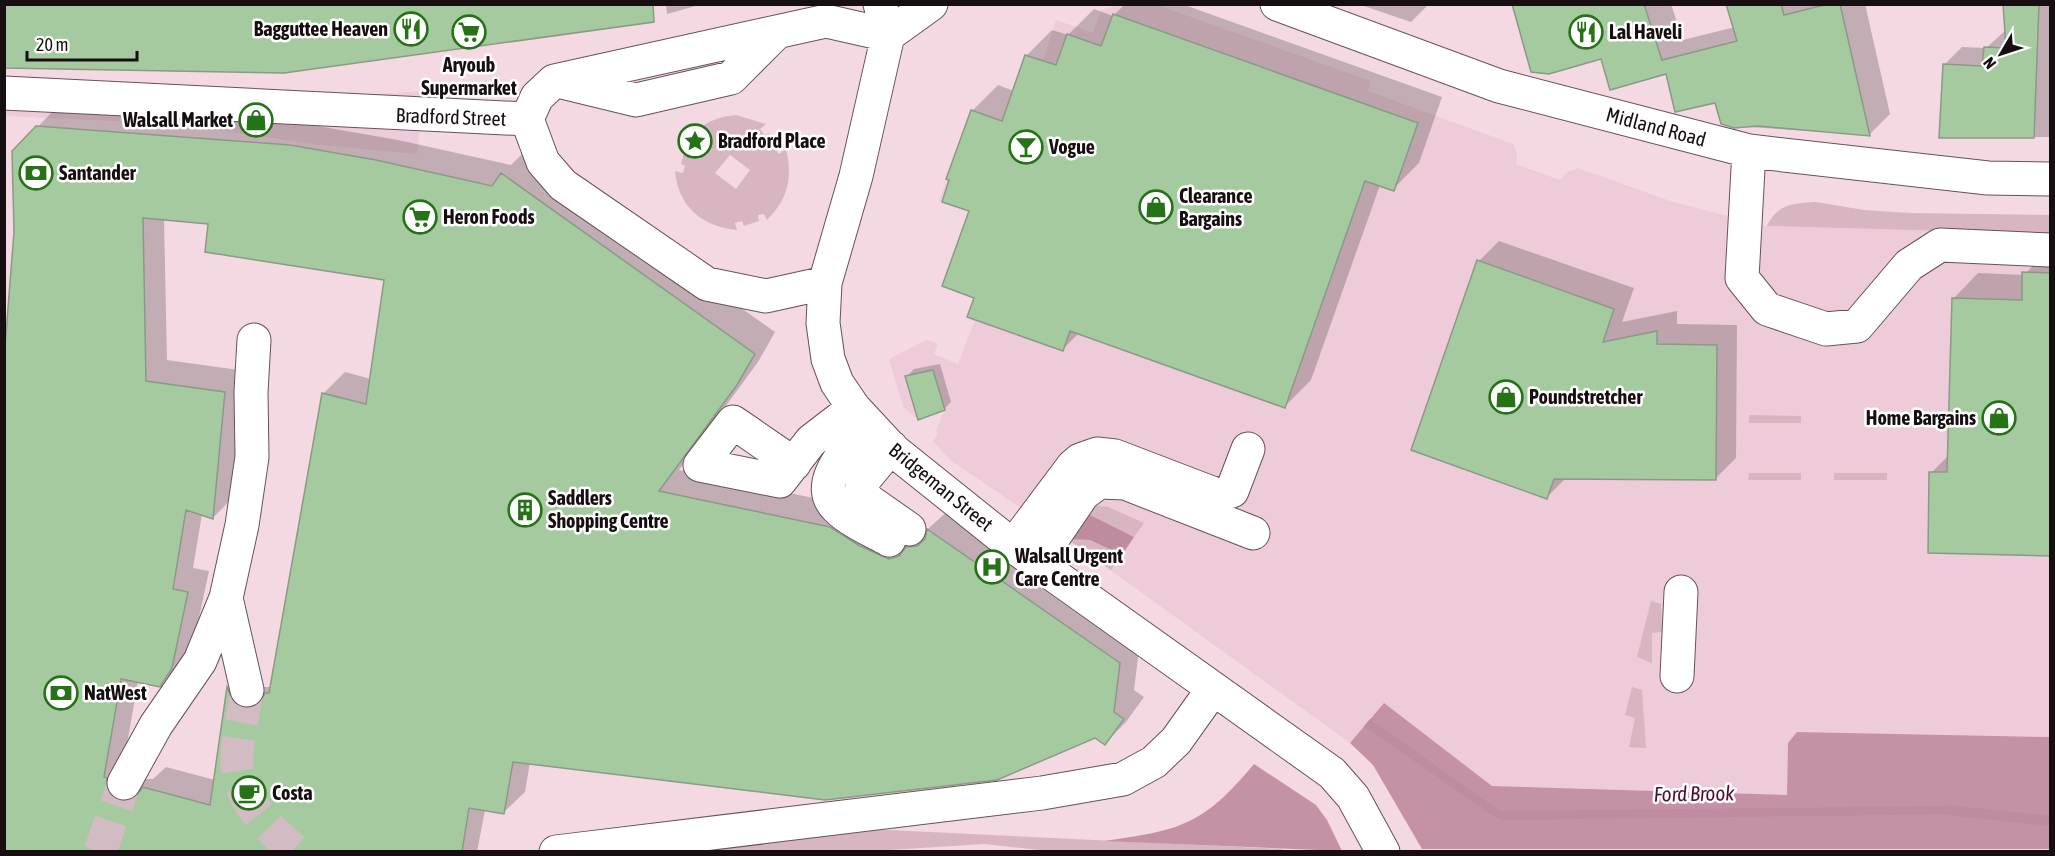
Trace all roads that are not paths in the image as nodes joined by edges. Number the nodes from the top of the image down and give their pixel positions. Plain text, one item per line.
1 (931, 4) edge
2 (1277, 4) edge
3 (884, 20) edge
4 (4, 93) edge
5 (528, 120) junction
6 (1749, 151) junction
7 (2050, 179) edge
8 (2050, 250) edge
9 (825, 283) junction
10 (254, 340) dead end
11 (862, 416) junction
12 (891, 447) junction
13 (1248, 449) dead end
14 (794, 464) dead end
15 (1253, 533) dead end
16 (1025, 554) junction
17 (1680, 592) dead end
18 (226, 598) junction
19 (1677, 676) dead end
20 (1213, 689) junction
21 (247, 690) tunnel mouth
22 (124, 783) tunnel mouth
23 (556, 852) edge
24 (1383, 852) edge

1 - 3 street
2 - 6 street, Midland Road
3 - 5 street, Bradford Street
3 - 9 street, Bridgeman Street
4 - 5 street, Bradford Street
5 - 9 street
6 - 7 street, Midland Road
6 - 8 street
9 - 11 street, Bridgeman Street
10 - 18 street
11 - 12 street, Bridgeman Street
11 - 12 street
11 - 14 street
12 - 16 street, Bridgeman Street
13 - 16 street
15 - 16 street
16 - 20 street, Bridgeman Street
17 - 19 street
18 - 21 street
18 - 22 street
20 - 23 street
20 - 24 street, Bridgeman Street

